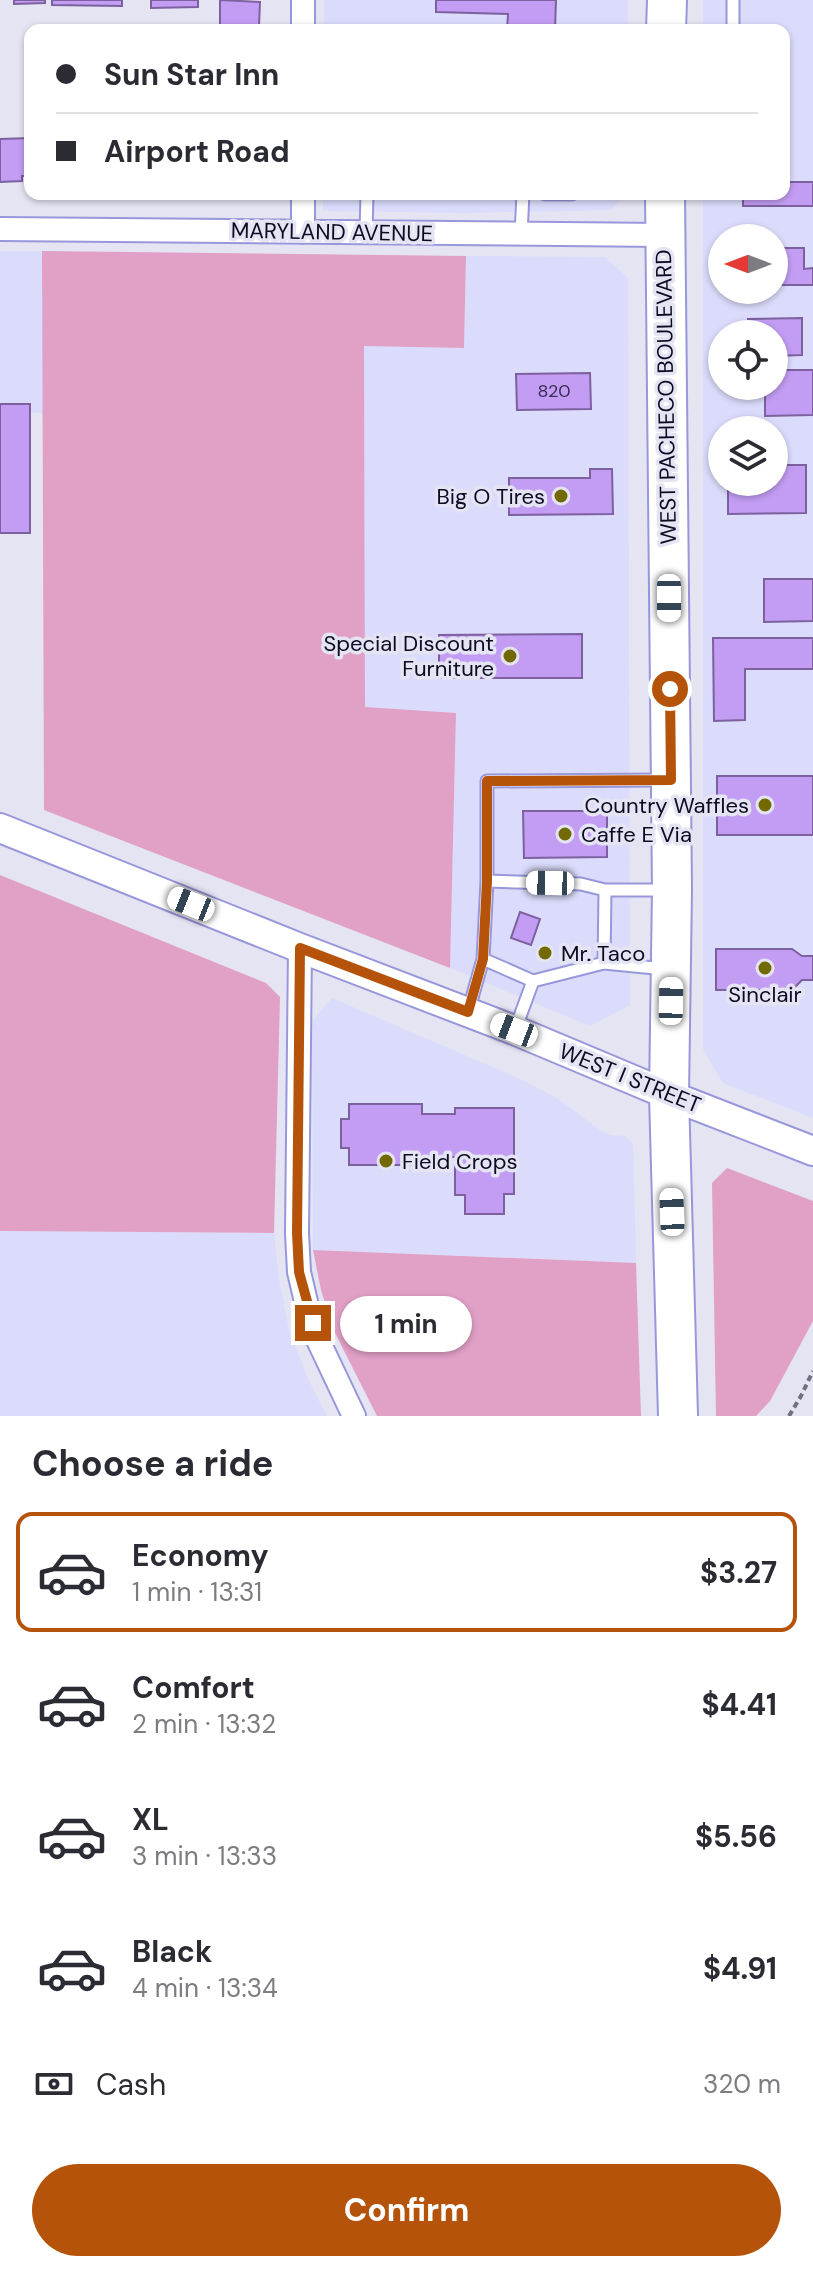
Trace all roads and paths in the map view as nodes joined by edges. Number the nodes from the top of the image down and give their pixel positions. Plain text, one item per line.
1 (303, 0) edge
2 (667, 0) edge
3 (733, 0) edge
4 (303, 24) edge
5 (666, 24) edge
6 (733, 24) edge
7 (303, 200) edge
8 (367, 200) edge
9 (523, 200) edge
10 (665, 200) edge
11 (0, 229) edge
12 (303, 232) junction
13 (366, 233) junction
14 (521, 234) junction
15 (665, 235) junction
16 (671, 780) junction
17 (0, 828) edge
18 (487, 881) junction
19 (605, 890) junction
20 (672, 890) junction
21 (300, 948) junction
22 (483, 959) junction
23 (604, 963) junction
24 (672, 970) junction
25 (533, 981) junction
26 (468, 1012) junction
27 (514, 1030) junction
28 (669, 1095) junction
29 (813, 1151) edge
30 (813, 1371) edge
31 (354, 1416) edge
32 (678, 1416) edge
33 (789, 1416) edge

1 - 4 street
2 - 5 highway
3 - 6 lane
7 - 12 street
8 - 13 lane
9 - 14 lane
10 - 15 highway, WEST PACHECO BOULEVARD
11 - 12 street, MARYLAND AVENUE
12 - 13 street, MARYLAND AVENUE
13 - 14 street, MARYLAND AVENUE
14 - 15 street, MARYLAND AVENUE
15 - 16 highway, WEST PACHECO BOULEVARD
16 - 18 lane
16 - 20 highway, WEST PACHECO BOULEVARD
17 - 21 street, WEST I STREET
18 - 19 lane
18 - 22 lane
19 - 20 lane
19 - 23 lane
20 - 24 highway, WEST PACHECO BOULEVARD
21 - 26 street, WEST I STREET
21 - 31 street
22 - 25 lane
22 - 26 lane
23 - 24 lane
23 - 25 lane
24 - 28 highway, WEST PACHECO BOULEVARD
25 - 27 lane
26 - 27 street, WEST I STREET
27 - 28 street, WEST I STREET
28 - 29 street, WEST I STREET
28 - 32 highway, WEST PACHECO BOULEVARD
30 - 33 path

